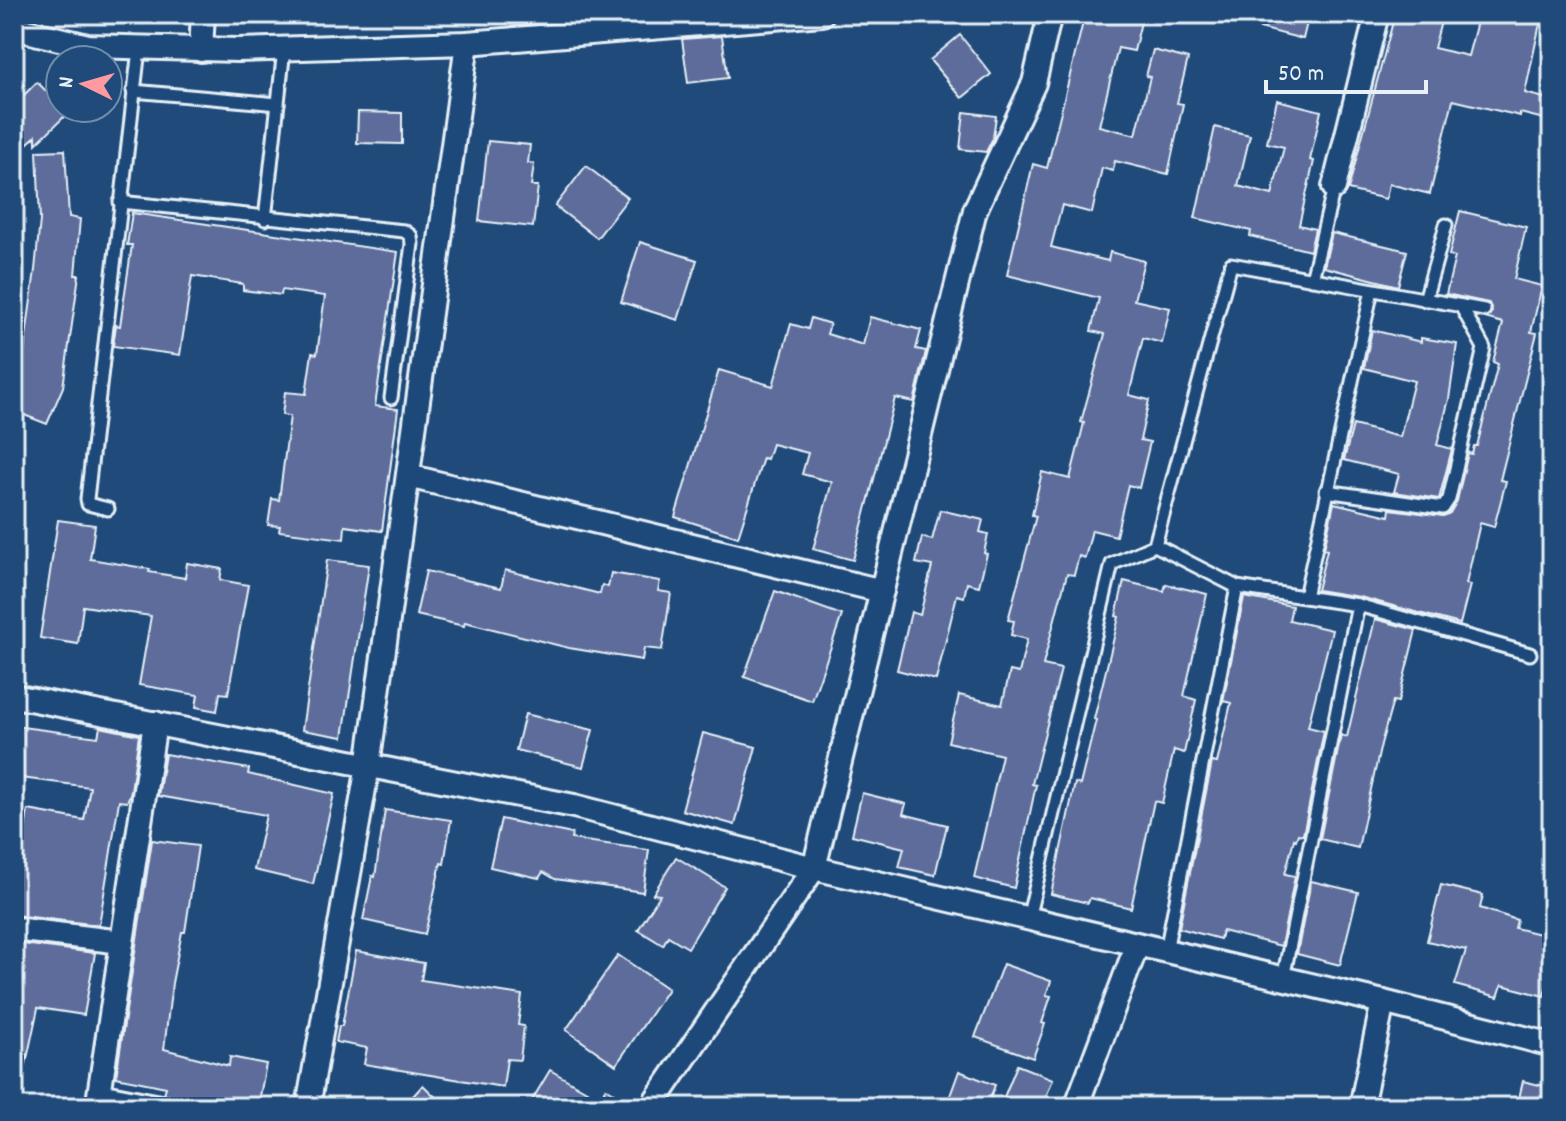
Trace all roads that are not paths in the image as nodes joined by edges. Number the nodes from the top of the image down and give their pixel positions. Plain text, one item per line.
1 (203, 14) edge
2 (822, 14) edge
3 (1050, 14) edge
4 (1377, 14) edge
5 (14, 28) edge
6 (467, 43) junction
7 (139, 49) junction
8 (284, 49) junction
9 (201, 50) junction
10 (133, 91) junction
11 (278, 104) junction
12 (1334, 187) joint
13 (120, 202) junction
14 (265, 219) junction
15 (1446, 225) dead end
16 (1312, 279) junction
17 (1372, 290) junction
18 (1425, 300) junction
19 (1461, 306) junction
20 (1484, 310) dead end
21 (391, 398) dead end
22 (408, 476) junction
23 (1326, 491) junction
24 (108, 509) dead end
25 (1155, 545) junction
26 (1237, 587) junction
27 (882, 591) junction
28 (1305, 597) junction
29 (1358, 605) junction
30 (1530, 654) dead end
31 (14, 696) edge
32 (155, 723) junction
33 (368, 766) junction
34 (814, 868) junction
35 (1028, 919) junction
36 (14, 929) edge
37 (122, 942) junction
38 (1137, 945) junction
39 (1165, 952) junction
40 (1283, 979) junction
41 (1383, 1002) junction
42 (1552, 1045) edge
43 (160, 1107) edge
44 (308, 1107) edge
45 (651, 1107) edge
46 (1076, 1107) edge
47 (1361, 1107) edge

1 - 9 street
2 - 6 street
3 - 27 street
4 - 12 street
5 - 7 street
6 - 8 street
6 - 22 street
7 - 9 street
7 - 10 lane
8 - 9 street
8 - 11 lane
10 - 11 lane
10 - 13 lane
11 - 14 lane
12 - 16 lane
13 - 14 lane
13 - 24 lane
14 - 21 lane
15 - 18 lane
16 - 17 lane
16 - 25 lane
17 - 18 lane
17 - 23 lane
18 - 19 lane
19 - 20 lane
19 - 23 lane
22 - 27 street
22 - 33 street
23 - 28 lane
25 - 26 lane
25 - 35 lane
26 - 28 lane
26 - 39 lane
27 - 34 street
28 - 29 lane
29 - 30 lane
29 - 40 lane
31 - 32 street
32 - 33 street
32 - 37 street
33 - 34 street
33 - 44 street
34 - 35 street
34 - 45 street
35 - 38 street
36 - 37 street
37 - 43 street
38 - 39 street
38 - 46 street
39 - 40 street
40 - 41 street
41 - 42 street
41 - 47 street

